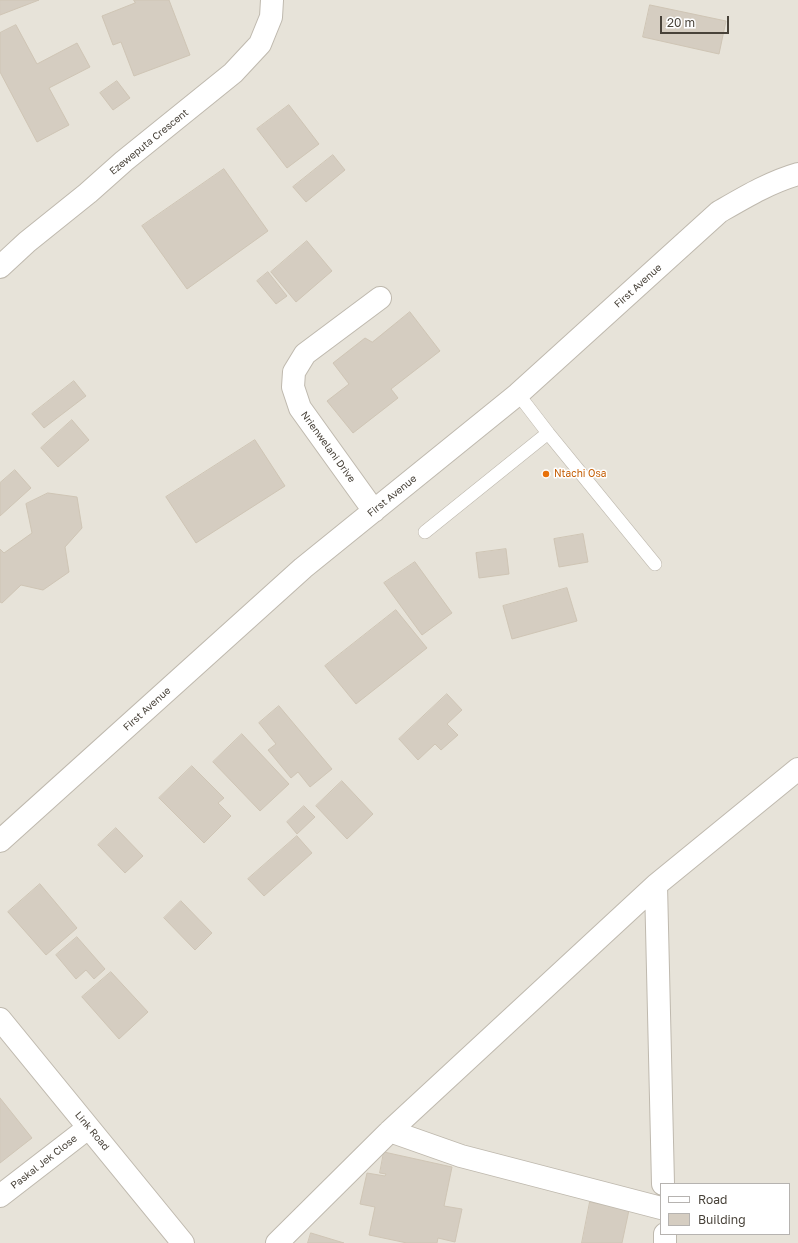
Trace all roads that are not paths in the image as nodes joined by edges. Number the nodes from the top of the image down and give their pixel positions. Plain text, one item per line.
1 (272, 0) edge
2 (798, 174) edge
3 (0, 267) edge
4 (380, 298) dead end
5 (518, 394) junction
6 (548, 433) junction
7 (374, 511) junction
8 (425, 532) dead end
9 (655, 564) dead end
10 (798, 768) edge
11 (0, 841) edge
12 (656, 885) junction
13 (0, 1019) edge
14 (88, 1128) junction
15 (390, 1131) junction
16 (663, 1183) edge
17 (0, 1196) edge
18 (660, 1208) edge
19 (183, 1243) edge
20 (277, 1243) edge

1 - 3 street, Ezeweputa Crescent
2 - 5 street, First Avenue
4 - 7 street, Nrienwelani Drive
5 - 6 lane
5 - 7 street, First Avenue
6 - 8 lane
6 - 9 lane
7 - 11 street, First Avenue
10 - 12 street
12 - 15 street
12 - 16 street
13 - 14 street, Link Road
14 - 17 street, Paskal Jek Close
14 - 19 street, Link Road
15 - 18 street
15 - 20 street

